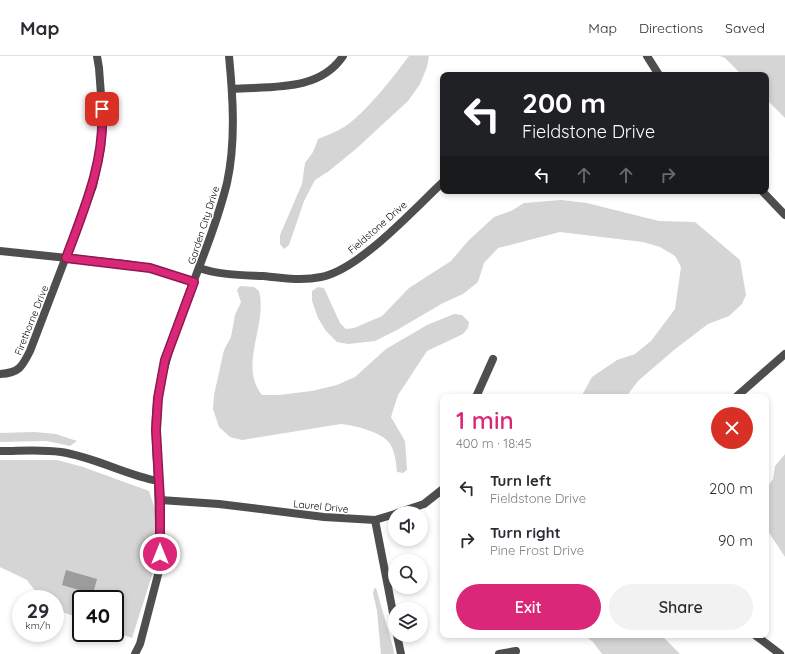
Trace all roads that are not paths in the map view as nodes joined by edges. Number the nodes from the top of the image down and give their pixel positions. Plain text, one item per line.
1 (97, 56) edge
2 (229, 56) edge
3 (344, 56) edge
4 (647, 56) edge
5 (656, 72) edge
6 (232, 88) junction
7 (440, 185) edge
8 (765, 194) edge
9 (785, 215) edge
10 (0, 251) edge
11 (66, 258) junction
12 (199, 268) junction
13 (194, 282) junction
14 (785, 354) edge
15 (492, 359) dead end
16 (0, 374) edge
17 (477, 394) edge
18 (739, 394) edge
19 (0, 451) edge
20 (158, 481) junction
21 (440, 491) edge
22 (160, 500) junction
23 (418, 506) edge
24 (388, 516) edge
25 (375, 520) junction
26 (391, 602) edge
27 (759, 638) edge
28 (398, 642) edge
29 (516, 651) dead end
30 (135, 654) edge
31 (401, 654) edge
32 (499, 654) edge
33 (780, 654) edge

1 - 11 street, Firethorne Drive
2 - 6 street, Garden City Drive
3 - 6 street
4 - 5 street
6 - 12 street, Garden City Drive
7 - 12 street, Fieldstone Drive
8 - 9 street
10 - 11 street
11 - 13 street
11 - 16 street, Firethorne Drive
12 - 13 street, Garden City Drive
13 - 20 street, Garden City Drive
14 - 18 street
15 - 17 street
19 - 20 street
20 - 22 street, Garden City Drive
21 - 23 street
22 - 25 street, Laurel Drive
22 - 30 street, Garden City Drive
24 - 25 street
25 - 26 street
27 - 33 street
28 - 31 street
29 - 32 street

